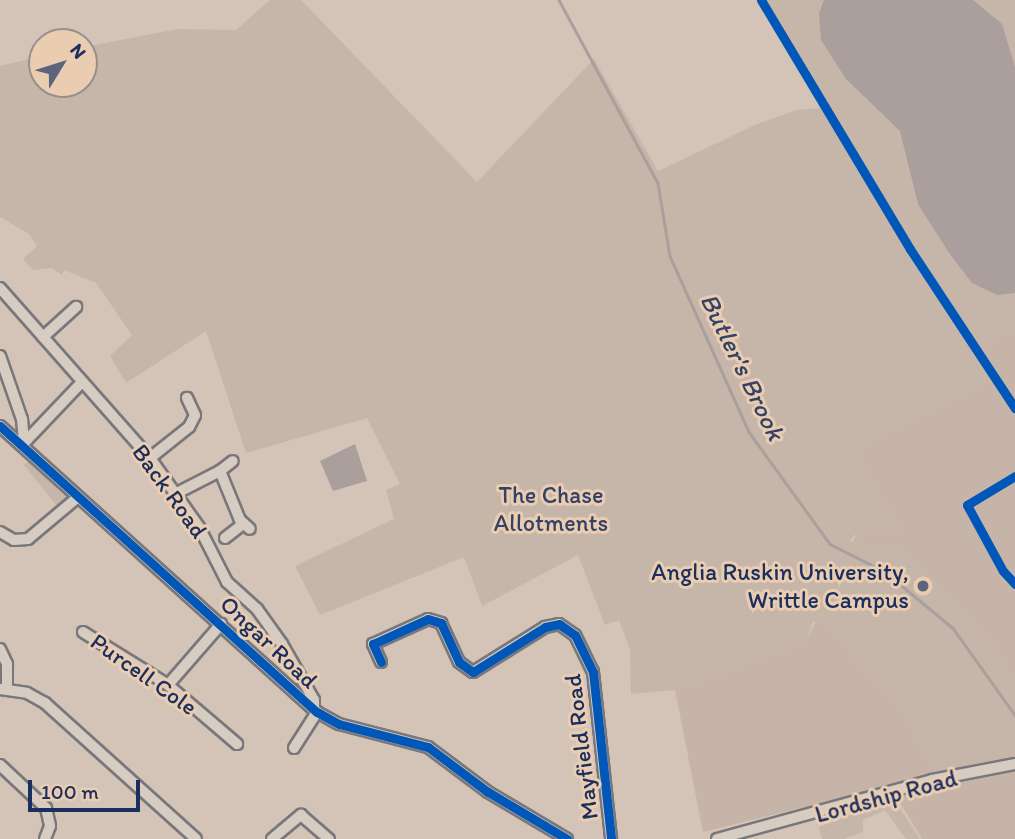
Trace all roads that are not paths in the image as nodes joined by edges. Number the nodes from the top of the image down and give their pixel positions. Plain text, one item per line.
1 (0, 289) edge
2 (76, 307) dead end
3 (43, 337) junction
4 (0, 356) edge
5 (82, 383) junction
6 (187, 398) dead end
7 (0, 426) edge
8 (23, 443) junction
9 (150, 458) junction
10 (233, 461) dead end
11 (220, 471) junction
12 (176, 494) junction
13 (78, 497) junction
14 (0, 532) edge
15 (225, 538) dead end
16 (221, 624) junction
17 (83, 632) dead end
18 (0, 649) edge
19 (381, 662) dead end
20 (168, 685) junction
21 (3, 689) edge
22 (316, 710) junction
23 (237, 744) dead end
24 (294, 748) dead end
25 (1015, 764) edge
26 (0, 765) edge
27 (548, 829) junction
28 (46, 839) edge
29 (196, 839) edge
30 (272, 839) edge
31 (329, 839) edge
32 (554, 839) edge
33 (567, 839) edge
34 (611, 839) edge
35 (717, 839) edge

1 - 3 street, Back Road
2 - 3 street
3 - 5 street, Back Road
4 - 8 street
5 - 8 street
5 - 9 street, Back Road
6 - 9 street
7 - 8 street, Ongar Road
8 - 13 street, Ongar Road
9 - 12 street, Back Road
10 - 11 street
11 - 12 street
11 - 15 street
12 - 22 street, Back Road
13 - 14 street
13 - 16 street, Ongar Road
16 - 20 street
16 - 22 street, Ongar Road
17 - 20 street, Purcell Cole
18 - 21 street
19 - 34 street, Mayfield Road
20 - 23 street, Purcell Cole
21 - 29 street
22 - 24 street
22 - 27 street, Ongar Road
25 - 35 street, Lordship Road
26 - 28 street
27 - 32 street, Ongar Road
27 - 33 street, Ongar Road
30 - 31 street

